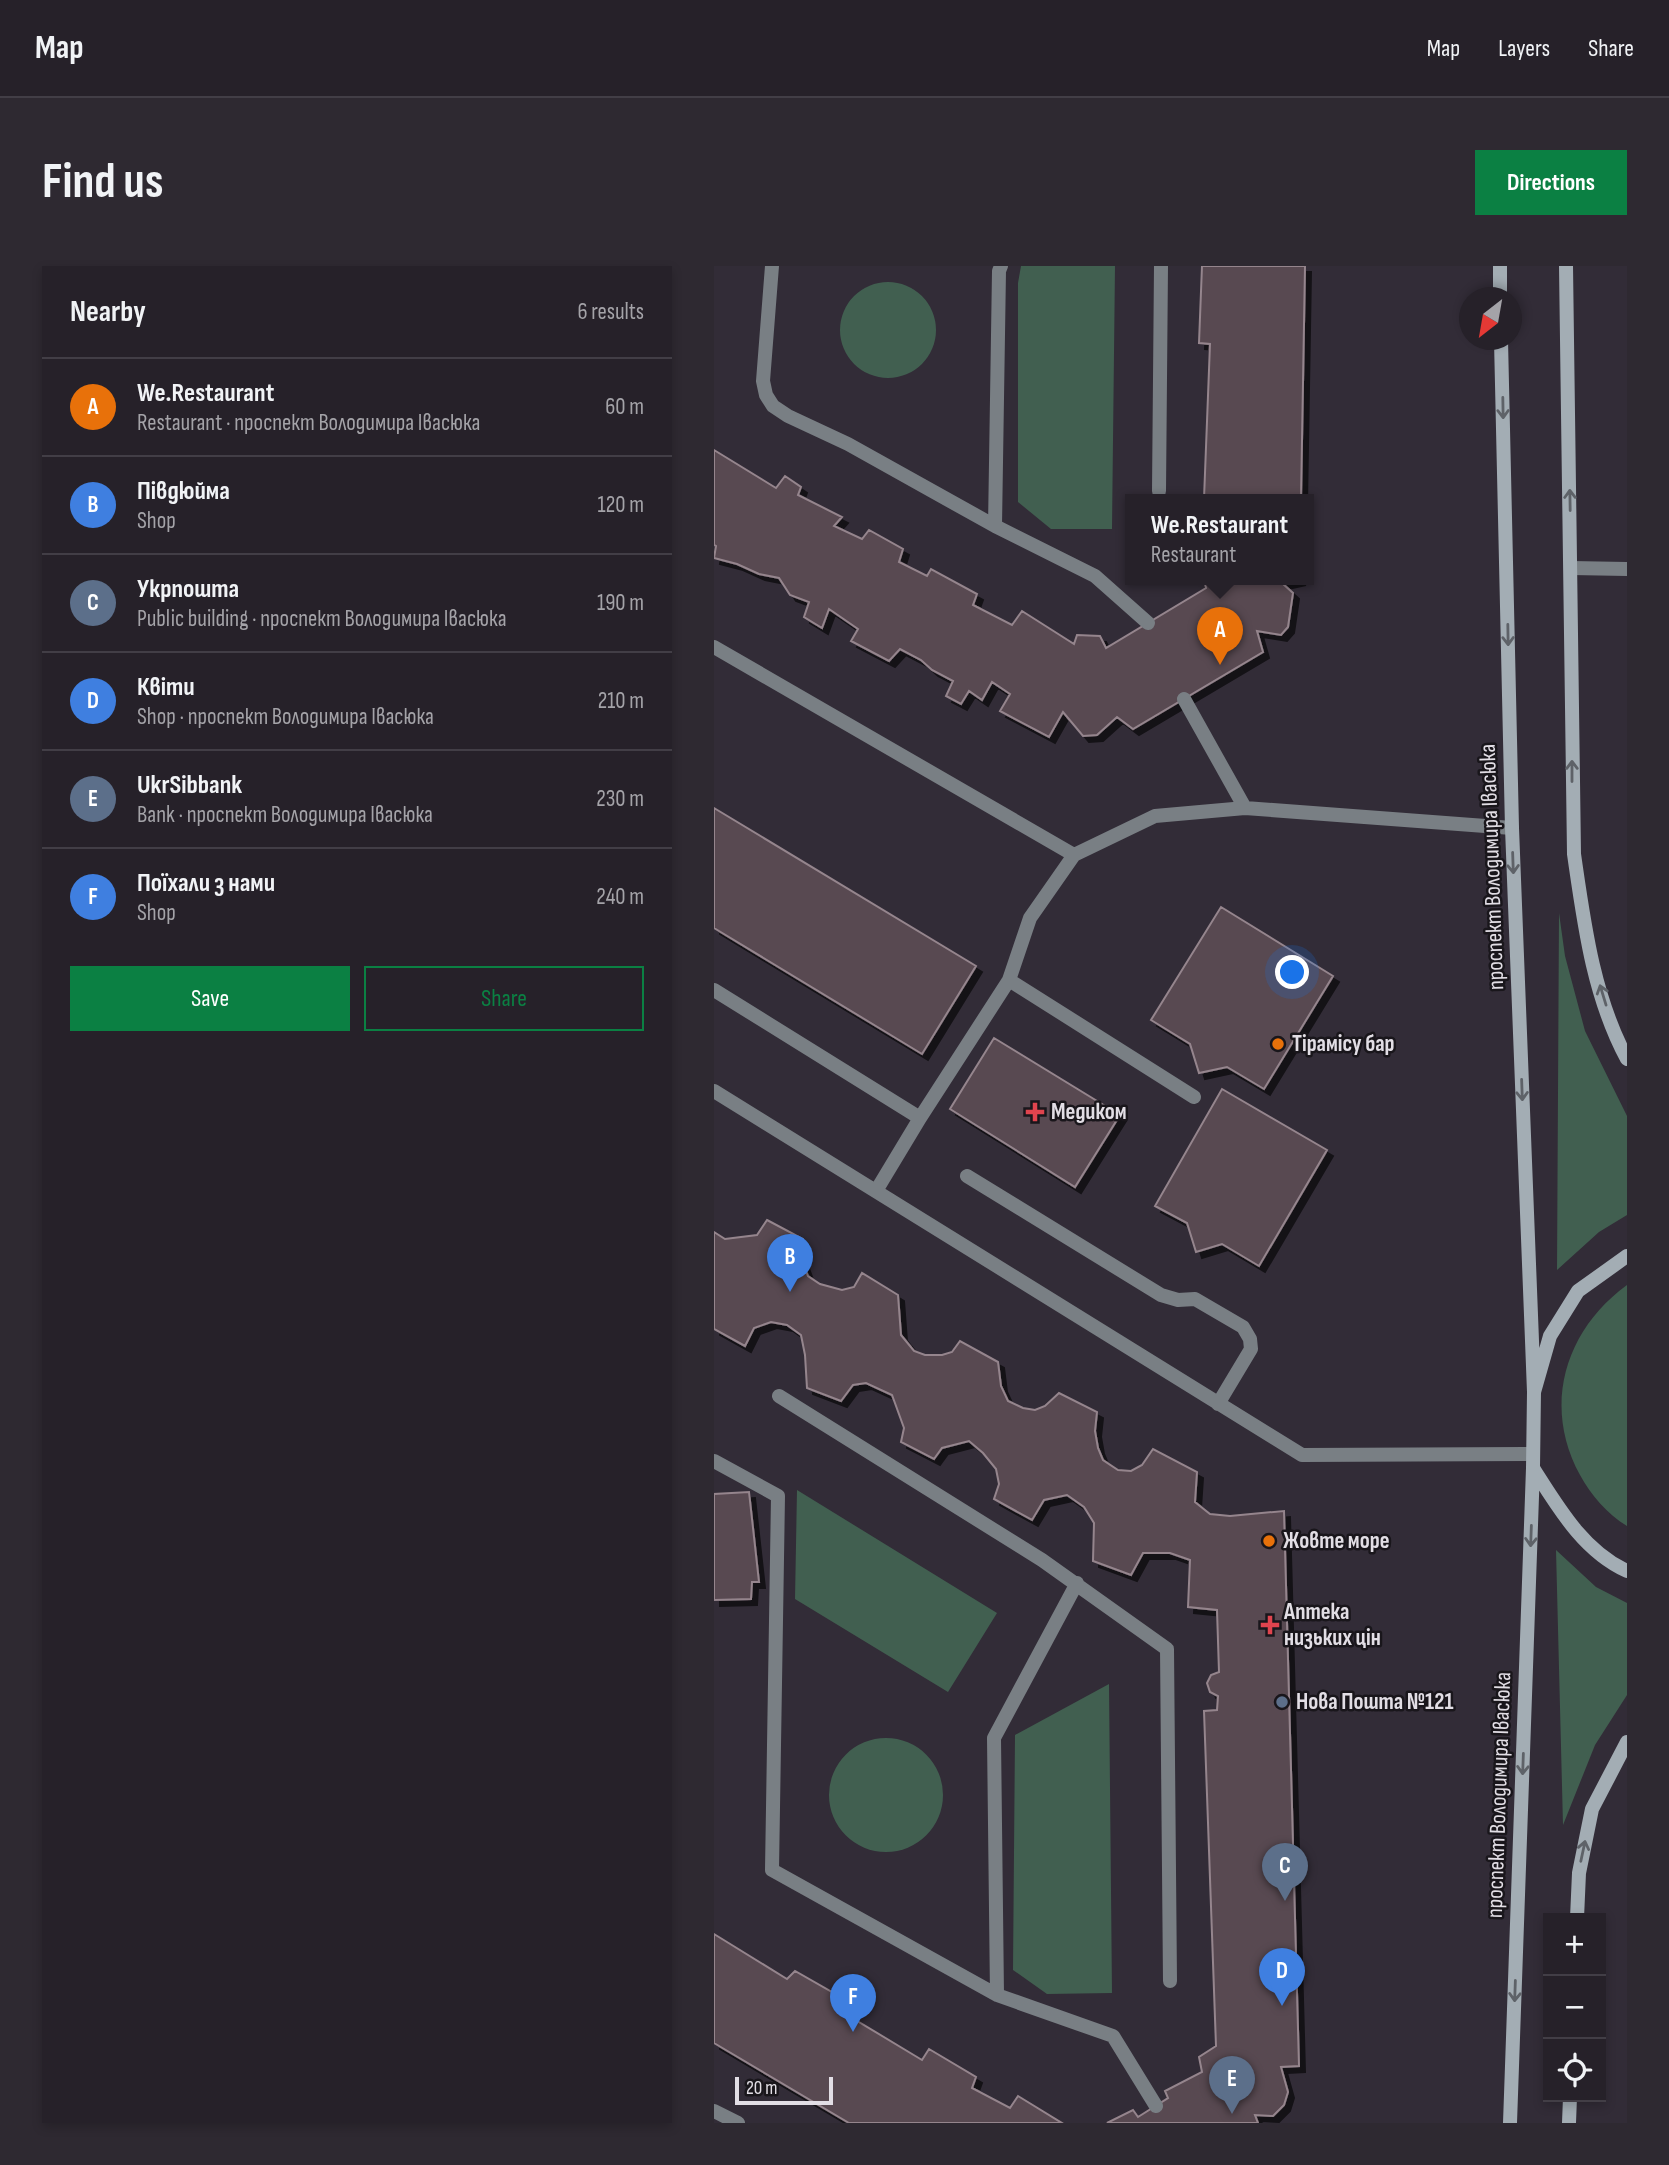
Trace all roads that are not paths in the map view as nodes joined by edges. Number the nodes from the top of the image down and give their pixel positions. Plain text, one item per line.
1 (772, 266) edge
2 (1002, 266) edge
3 (1161, 266) edge
4 (1500, 266) edge
5 (1566, 266) edge
6 (1500, 287) edge
7 (1501, 350) edge
8 (1159, 491) dead end
9 (995, 526) junction
10 (1571, 568) junction
11 (1627, 569) edge
12 (1148, 623) dead end
13 (714, 647) edge
14 (1184, 699) dead end
15 (1245, 808) junction
16 (1512, 828) junction
17 (1074, 855) junction
18 (1009, 980) junction
19 (714, 990) edge
20 (1627, 1059) edge
21 (714, 1091) edge
22 (1194, 1097) dead end
23 (920, 1118) junction
24 (967, 1176) dead end
25 (876, 1191) junction
26 (1627, 1256) edge
27 (1534, 1392) junction
28 (779, 1396) dead end
29 (1219, 1404) junction
30 (714, 1461) edge
31 (1533, 1461) junction
32 (1627, 1571) edge
33 (1077, 1583) junction
34 (1627, 1742) edge
35 (1577, 1913) edge
36 (1170, 1981) dead end
37 (997, 1995) junction
38 (1570, 2102) edge
39 (1156, 2106) dead end
40 (714, 2111) edge
41 (738, 2123) edge
42 (1510, 2123) edge
43 (1569, 2123) edge

1 - 9 lane
2 - 9 lane
3 - 8 lane
4 - 6 main road
10 -> 5 main road
7 -> 16 main road, проспект Володимира Івасюка
9 - 12 lane
10 - 11 lane
20 -> 10 main road
13 - 17 lane
14 - 15 lane
15 - 16 lane
15 - 17 lane
16 -> 27 main road, проспект Володимира Івасюка
17 - 18 lane
18 - 22 lane
18 - 23 lane
19 - 23 lane
21 - 25 lane
23 - 25 lane
24 - 29 lane
25 - 29 lane
26 - 27 main road
27 - 31 main road, проспект Володимира Івасюка
28 - 33 lane
29 - 31 lane
30 - 37 lane
31 - 32 main road
31 -> 42 main road, проспект Володимира Івасюка
33 - 36 lane
33 - 37 lane
35 -> 34 main road
37 - 39 lane
38 - 43 main road
40 - 41 lane

